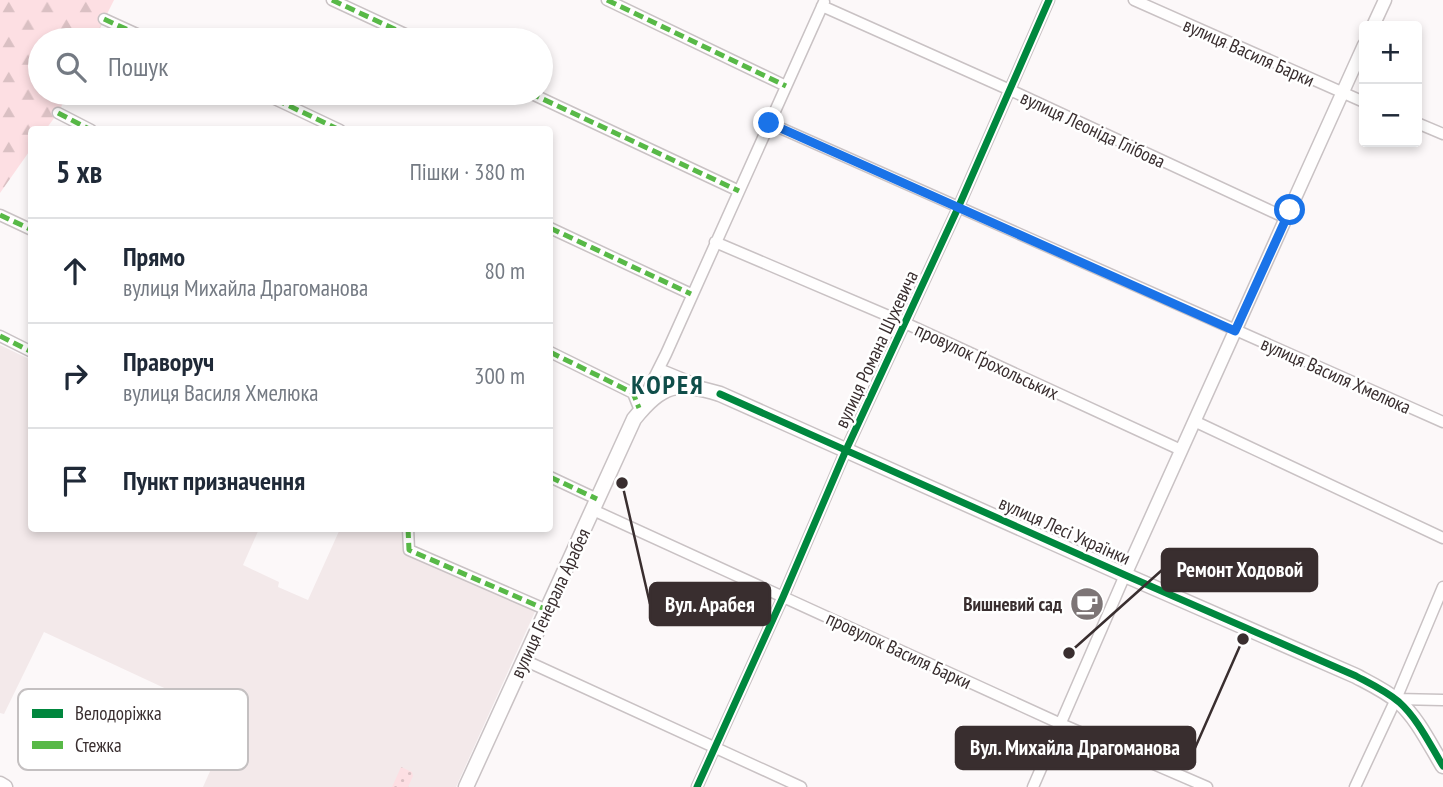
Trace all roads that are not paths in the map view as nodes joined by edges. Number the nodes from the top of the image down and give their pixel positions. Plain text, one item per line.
1 (332, 0) edge
2 (607, 0) edge
3 (1049, 0) edge
4 (1134, 0) edge
5 (1385, 0) edge
6 (824, 3) edge
7 (104, 19) dead end
8 (1375, 21) edge
9 (123, 28) edge
10 (392, 28) edge
11 (1359, 57) edge
12 (786, 86) junction
13 (1010, 90) junction
14 (1342, 94) junction
15 (1359, 100) edge
16 (553, 104) edge
17 (287, 105) edge
18 (58, 113) dead end
19 (769, 123) junction
20 (1422, 125) edge
21 (83, 126) edge
22 (332, 126) edge
23 (1443, 134) edge
24 (739, 191) junction
25 (958, 208) junction
26 (0, 215) edge
27 (1286, 218) junction
28 (28, 228) edge
29 (553, 229) edge
30 (715, 242) junction
31 (691, 294) junction
32 (905, 323) junction
33 (1235, 331) junction
34 (0, 336) edge
35 (28, 350) edge
36 (553, 353) edge
37 (659, 369) junction
38 (720, 394) junction
39 (637, 414) junction
40 (1194, 421) junction
41 (1443, 422) edge
42 (846, 450) junction
43 (1181, 450) junction
44 (553, 479) edge
45 (595, 504) junction
46 (408, 532) edge
47 (1443, 538) edge
48 (1125, 575) junction
49 (1443, 587) edge
50 (783, 597) junction
51 (547, 610) junction
52 (524, 660) junction
53 (1396, 699) junction
54 (1443, 699) edge
55 (1061, 723) junction
56 (715, 748) junction
57 (1443, 766) edge
58 (0, 784) edge
59 (5, 787) edge
60 (466, 787) edge
61 (697, 787) edge
62 (801, 787) edge
63 (1033, 787) edge
64 (1207, 787) edge
65 (1355, 787) edge

1 - 10 street
2 - 12 street
3 - 13 street, вулиця Романа Шухевича
4 - 14 street, вулиця Василя Барки
5 - 8 street
6 - 12 street
6 - 13 street, вулиця Леоніда Глібова
7 - 9 street
11 - 14 street
12 - 19 street
13 - 25 street, вулиця Романа Шухевича
13 - 27 street, вулиця Леоніда Глібова
14 - 15 street, вулиця Василя Барки
14 - 27 street
16 - 24 street
17 - 22 street
18 - 21 street
19 - 24 street
19 - 25 street, вулиця Василя Хмелюка
20 - 23 street
24 - 30 street
25 - 32 street, вулиця Романа Шухевича
25 - 33 street, вулиця Василя Хмелюка
26 - 28 street
27 - 33 street
29 - 31 street
30 - 31 street
30 - 32 street, провулок Ґрохольських
31 - 37 street
32 - 42 street, вулиця Романа Шухевича
32 - 43 street, провулок Ґрохольських
33 - 40 street
33 - 41 street, вулиця Василя Хмелюка
34 - 35 street
36 - 39 street
37 - 38 street
37 - 39 street
38 - 39 main road, вулиця Лесі Українки
38 - 42 main road, вулиця Лесі Українки
39 - 45 main road, вулиця Генерала Арабея
40 - 43 street
40 - 47 street
42 - 48 main road, вулиця Лесі Українки
42 - 50 street, вулиця Романа Шухевича
43 - 48 street
44 - 45 street, провулок Василя Барки
45 - 50 street, провулок Василя Барки
45 - 51 main road, вулиця Генерала Арабея
46 - 51 street
48 - 53 main road, вулиця Лесі Українки
48 - 55 street
49 - 53 street
50 - 55 street, провулок Василя Барки
50 - 56 street, вулиця Романа Шухевича
51 - 52 main road, вулиця Генерала Арабея
52 - 56 street
52 - 60 main road, вулиця Генерала Арабея
53 - 54 street
53 - 57 main road, вулиця Лесі Українки
53 - 65 street
55 - 63 street
55 - 64 street, провулок Василя Барки
56 - 61 street, вулиця Романа Шухевича
56 - 62 street
58 - 59 main road

